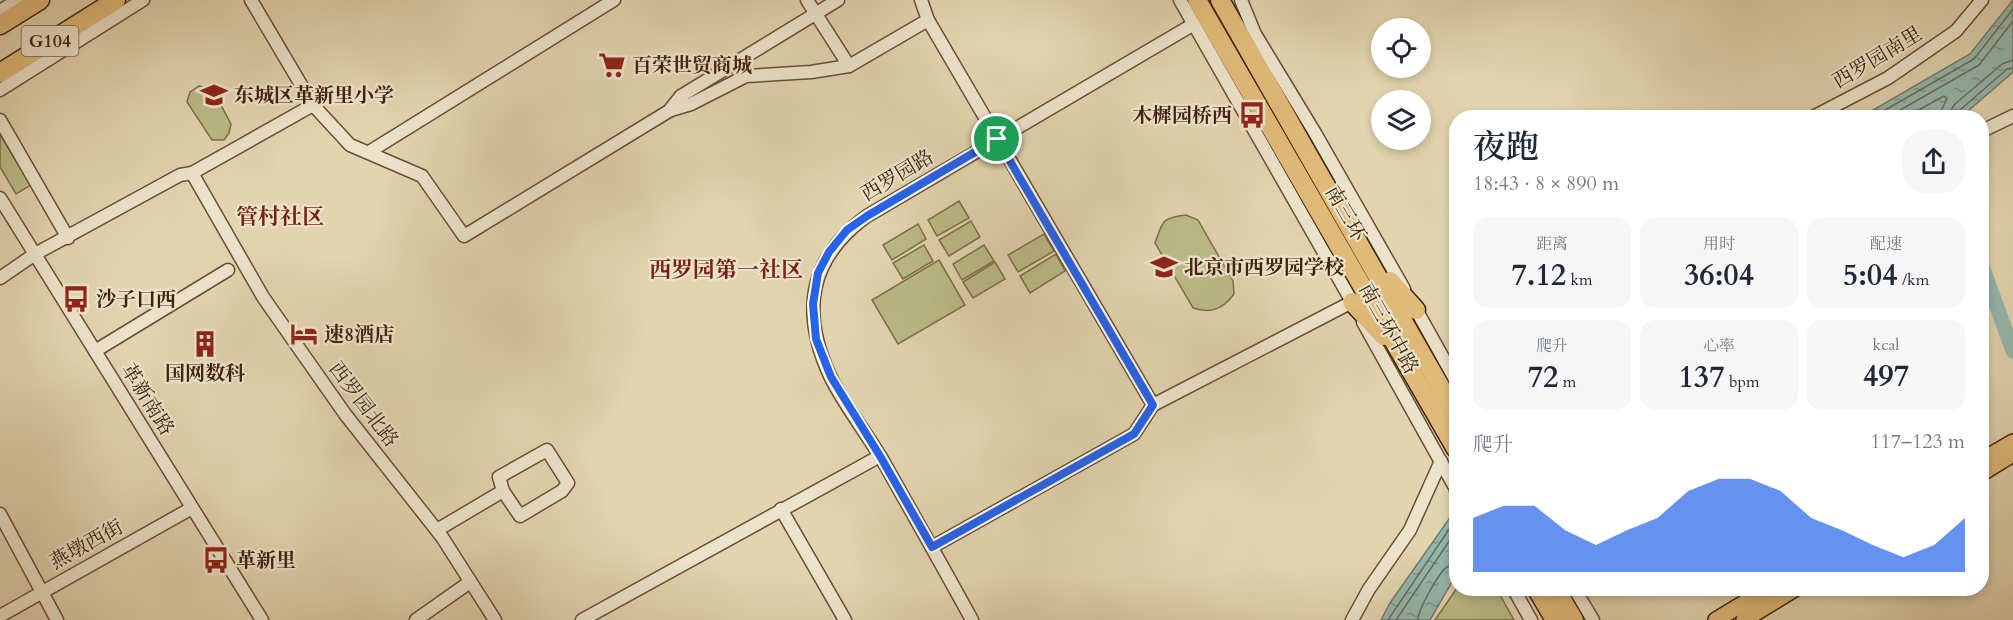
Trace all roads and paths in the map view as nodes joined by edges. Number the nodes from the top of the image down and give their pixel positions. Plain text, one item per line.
1 (18, 0) edge
2 (40, 0) edge
3 (127, 0) edge
4 (143, 0) edge
5 (251, 0) edge
6 (615, 0) edge
7 (807, 0) edge
8 (838, 0) edge
9 (921, 0) edge
10 (1180, 0) edge
11 (1197, 0) edge
12 (1220, 0) edge
13 (1982, 0) edge
14 (1242, 1) edge
15 (108, 5) edge
16 (0, 11) edge
17 (816, 14) junction
18 (928, 20) junction
19 (1194, 24) junction
20 (0, 25) edge
21 (1248, 45) junction
22 (849, 66) junction
23 (26, 73) junction
24 (0, 75) edge
25 (0, 90) edge
26 (313, 105) junction
27 (1826, 110) edge
28 (669, 111) junction
29 (2013, 116) edge
30 (0, 120) edge
31 (1989, 128) edge
32 (997, 139) junction
33 (369, 152) junction
34 (192, 174) junction
35 (0, 198) edge
36 (68, 238) junction
37 (1365, 253) junction
38 (35, 254) junction
39 (228, 270) dead end
40 (0, 278) edge
41 (1352, 302) junction
42 (1416, 310) junction
43 (95, 351) junction
44 (1407, 360) junction
45 (1449, 369) edge
46 (1449, 402) edge
47 (1153, 405) junction
48 (1449, 436) edge
49 (2013, 442) edge
50 (2013, 454) edge
51 (880, 456) junction
52 (1989, 456) edge
53 (1441, 461) junction
54 (1989, 469) edge
55 (1449, 476) edge
56 (503, 491) junction
57 (192, 507) junction
58 (781, 510) junction
59 (0, 514) edge
60 (437, 530) junction
61 (932, 547) junction
62 (470, 582) junction
63 (41, 592) junction
64 (1518, 596) edge
65 (1540, 596) edge
66 (1560, 596) edge
67 (1579, 596) edge
68 (1756, 596) edge
69 (1783, 596) edge
70 (0, 616) edge
71 (1574, 619) edge
72 (57, 620) edge
73 (262, 620) edge
74 (416, 620) edge
75 (495, 620) edge
76 (582, 620) edge
77 (845, 620) edge
78 (972, 620) edge
79 (1352, 620) edge
80 (1531, 620) edge
81 (1554, 620) edge
82 (1593, 620) edge
83 (1716, 620) edge
84 (1744, 620) edge

1 - 16 street
2 - 20 highway, G104
3 - 15 highway
4 - 23 street
5 - 26 street
6 - 33 street
7 - 17 street
8 - 17 street
9 - 18 street
10 - 19 street, 南三环中路
11 - 44 highway, 南三环
12 - 21 highway, 南三环
13 - 27 street, 西罗园南里
14 - 21 highway
14 - 42 street, 南三环中路
15 - 24 highway, G104
17 - 22 street
17 - 28 street
18 - 22 street
18 - 32 street
19 - 32 street, 西罗园路
19 - 41 street, 南三环中路
21 - 37 highway, 南三环
22 - 28 street
23 - 24 highway
23 - 25 street
26 - 33 street
26 - 34 street
28 - 33 street
29 - 31 street
30 - 36 street
32 - 47 street
32 - 51 street, 西罗园路
34 - 36 street
34 - 60 street, 西罗园北路
35 - 38 street, 革新南路
36 - 38 street
37 - 42 highway
37 - 46 highway, 南三环
38 - 40 street
38 - 43 street, 革新南路
39 - 43 street
41 - 44 highway
41 - 47 street
41 - 53 street, 南三环中路
42 - 45 street, 南三环中路
43 - 57 street, 革新南路
44 - 48 highway, 南三环
47 - 61 street
49 - 52 main road
50 - 54 main road
51 - 58 street
51 - 61 street, 西罗园路
53 - 55 street, 南三环中路
53 - 79 street
56 - 56 street
56 - 60 street
57 - 63 street, 燕墩西街
57 - 73 street, 革新南路
58 - 76 street
58 - 77 street
59 - 63 street
60 - 62 street, 西罗园北路
61 - 78 street, 西罗园路
62 - 74 street
62 - 75 street, 西罗园北路
63 - 70 street, 燕墩西街
63 - 72 street
64 - 80 street
65 - 81 highway
66 - 71 highway
67 - 82 street
68 - 83 main road
69 - 84 main road

